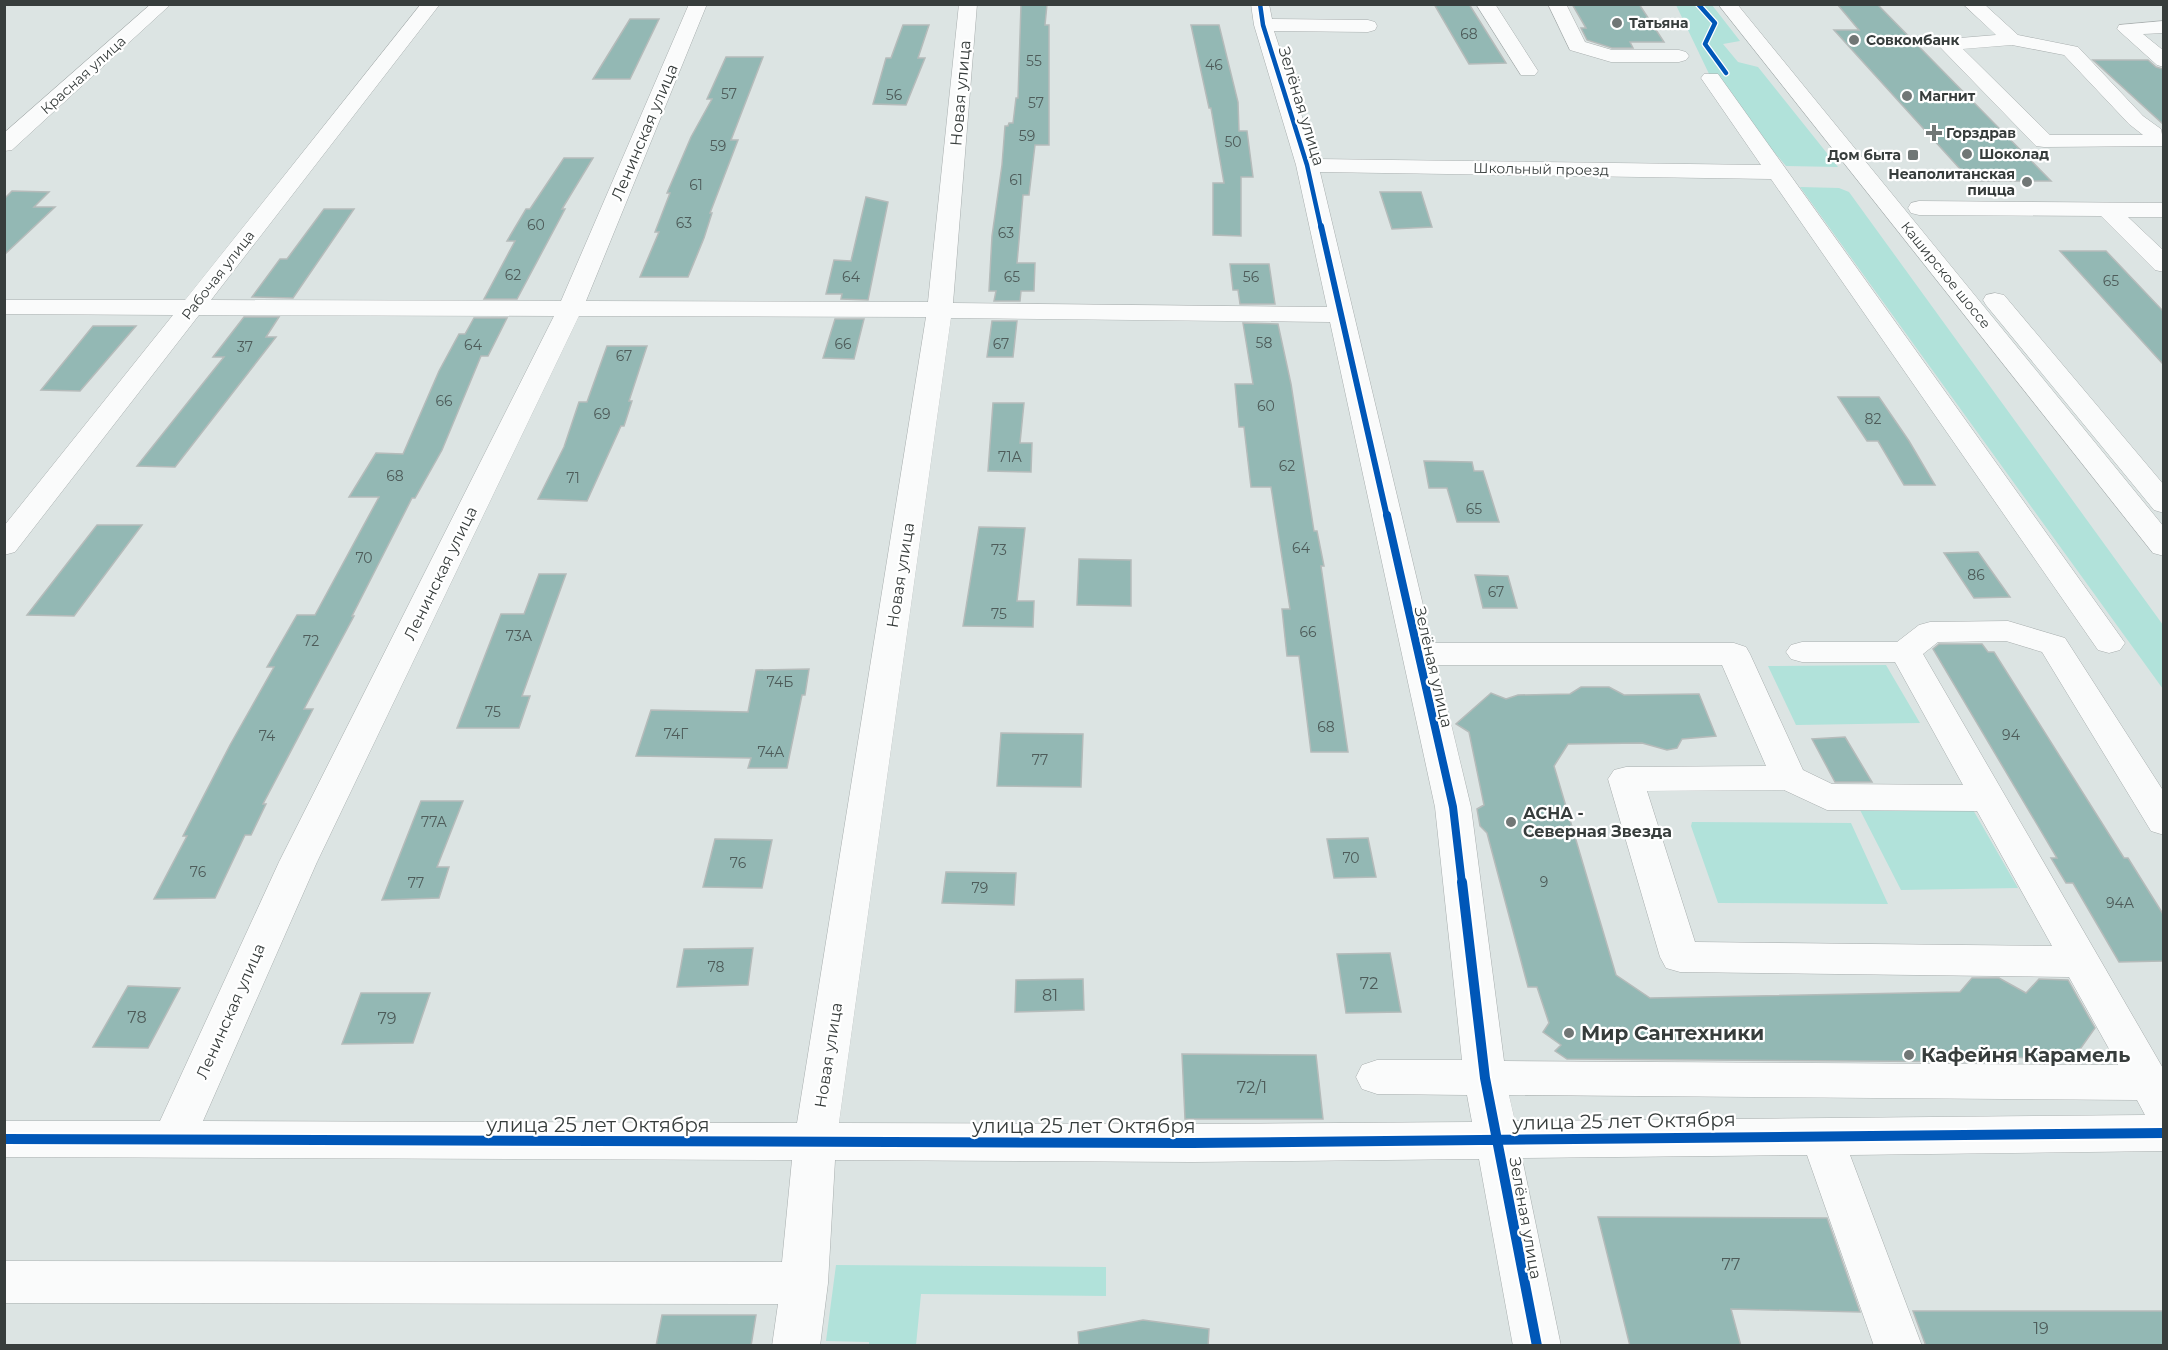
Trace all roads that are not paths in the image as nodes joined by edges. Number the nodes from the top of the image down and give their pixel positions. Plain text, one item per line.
1 (162, 4) edge
2 (431, 4) edge
3 (698, 4) edge
4 (968, 4) edge
5 (1485, 4) edge
6 (1557, 4) edge
7 (1727, 4) edge
8 (1750, 4) edge
9 (1972, 4) edge
10 (1262, 15) edge
11 (1368, 26) dead end
12 (2163, 27) edge
13 (2012, 39) junction
14 (1679, 56) dead end
15 (2163, 61) edge
16 (1528, 71) dead end
17 (1711, 78) dead end
18 (4, 145) edge
19 (1306, 165) junction
20 (1776, 172) junction
21 (1919, 208) junction
22 (2163, 210) edge
23 (2109, 211) junction
24 (1956, 253) dead end
25 (2163, 265) edge
26 (1978, 280) dead end
27 (4, 307) edge
28 (192, 307) junction
29 (570, 309) junction
30 (940, 310) junction
31 (1340, 315) junction
32 (2159, 493) edge
33 (4, 546) edge
34 (2163, 547) edge
35 (2109, 643) dead end
36 (1802, 652) dead end
37 (1905, 652) junction
38 (1417, 654) junction
39 (1789, 778) junction
40 (1987, 798) junction
41 (2163, 822) edge
42 (2080, 962) junction
43 (1377, 1077) dead end
44 (1485, 1078) junction
45 (2156, 1096) edge
46 (2163, 1133) edge
47 (1821, 1135) junction
48 (4, 1138) edge
49 (174, 1138) junction
50 (1499, 1139) junction
51 (815, 1143) junction
52 (4, 1282) edge
53 (805, 1283) junction
54 (796, 1346) edge
55 (1537, 1346) edge
56 (1898, 1346) edge

1 - 18 street, Красная улица
2 - 28 street, Рабочая улица
3 - 29 street, Ленинская улица
4 - 30 street, Новая улица
5 - 16 street
6 - 14 street
7 - 34 street, Каширское шоссе
8 - 21 street, Каширское шоссе
9 - 13 street
10 - 11 street
10 - 19 street, Зелёная улица
12 - 15 street
13 - 13 street
17 - 20 street
19 - 20 street, Школьный проезд
19 - 31 street, Зелёная улица
20 - 35 street
21 - 23 street
21 - 24 street, Каширское шоссе
22 - 23 street
23 - 25 street
26 - 32 street, Каширское шоссе
27 - 28 street
28 - 29 street
28 - 33 street, Рабочая улица
29 - 30 street
29 - 49 street, Ленинская улица
30 - 31 street
30 - 51 street, Новая улица
31 - 38 street, Зелёная улица
36 - 37 street
37 - 40 street
37 - 41 street
38 - 39 street
38 - 44 street, Зелёная улица
39 - 40 street
39 - 42 street
40 - 42 street
42 - 45 street
43 - 44 street
44 - 45 street
44 - 50 street, Зелёная улица
46 - 47 street, улица 25 лет Октября
47 - 50 street, улица 25 лет Октября
47 - 56 street
48 - 49 street, улица 25 лет Октября
49 - 51 street, улица 25 лет Октября
50 - 51 street, улица 25 лет Октября
50 - 55 street, Зелёная улица
51 - 53 street, Новая улица
52 - 53 street
53 - 54 street, Новая улица

